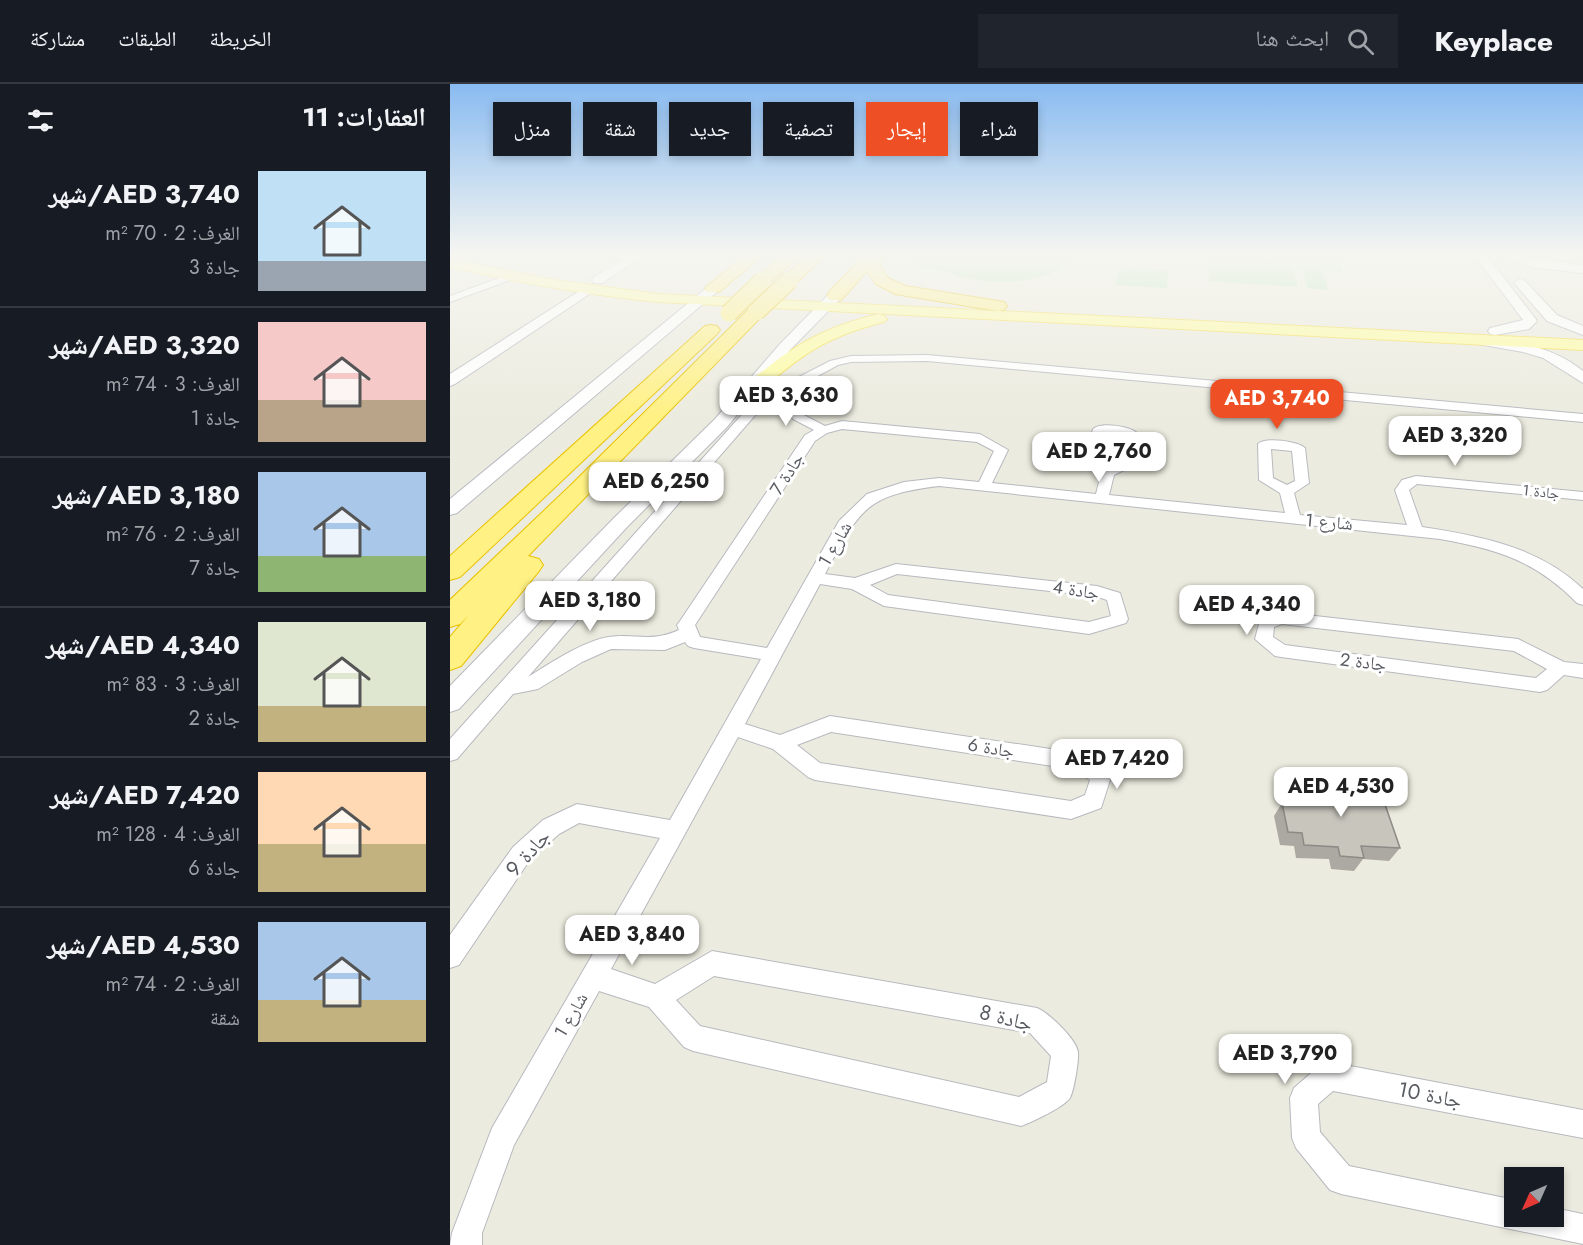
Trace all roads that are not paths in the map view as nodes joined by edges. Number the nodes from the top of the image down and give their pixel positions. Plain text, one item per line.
1 (555, 310) edge
2 (687, 310) edge
3 (727, 310) edge
4 (758, 310) edge
5 (820, 310) edge
6 (980, 310) edge
7 (990, 310) edge
8 (1523, 310) edge
9 (1545, 310) edge
10 (994, 311) junction
11 (1191, 320) junction
12 (1583, 330) edge
13 (1495, 331) junction
14 (1583, 336) edge
15 (1467, 339) junction
16 (1583, 345) edge
17 (1582, 374) edge
18 (450, 381) edge
19 (751, 389) junction
20 (783, 389) junction
21 (1583, 418) edge
22 (823, 430) junction
23 (1108, 473) dead end
24 (984, 486) junction
25 (580, 490) junction
26 (1287, 491) dead end
27 (1583, 496) edge
28 (1101, 500) junction
29 (450, 509) edge
30 (1293, 519) junction
31 (1416, 531) junction
32 (452, 569) edge
33 (816, 578) junction
34 (855, 584) junction
35 (1583, 599) edge
36 (450, 617) edge
37 (688, 633) junction
38 (773, 655) junction
39 (450, 658) edge
40 (1560, 668) junction
41 (1583, 671) edge
42 (508, 688) junction
43 (450, 702) edge
44 (733, 728) junction
45 (780, 743) junction
46 (450, 753) edge
47 (676, 831) junction
48 (450, 956) edge
49 (593, 976) junction
50 (657, 997) junction
51 (1583, 1124) edge
52 (1504, 1213) edge
53 (1564, 1225) edge
54 (1583, 1229) edge
55 (466, 1245) edge

1 - 18 street
2 - 29 street
3 - 32 highway
4 - 25 highway, bridge
5 - 19 street
6 - 10 main road
7 - 10 highway
8 - 13 street
9 - 12 street
10 - 11 main road
10 - 19 main road
11 - 13 main road
11 - 15 main road
13 - 14 main road
15 - 16 main road
15 - 17 street
19 - 43 street
20 - 21 street
20 - 22 street
20 - 42 street
22 - 24 street
22 - 37 street, جادة 7
23 - 28 street
24 - 28 street, شارع 1
24 - 33 street, شارع 1
25 - 36 highway
25 - 39 highway
26 - 30 street
27 - 31 street, جادة 1
28 - 30 street, شارع 1
30 - 31 street, شارع 1
31 - 35 street, شارع 1
33 - 34 street, جادة 4
33 - 38 street, شارع 1
34 - 34 street, جادة 4
37 - 38 street
37 - 42 street
38 - 44 street, شارع 1
40 - 40 street, جادة 2
40 - 41 street, جادة 2
42 - 46 street
44 - 45 street, جادة 6
44 - 47 street, شارع 1
45 - 45 street, جادة 6
47 - 48 street, جادة 9
47 - 49 street, شارع 1
49 - 50 street
49 - 55 street, شارع 1
50 - 50 street, جادة 8
51 - 52 street, جادة 10
53 - 54 street

